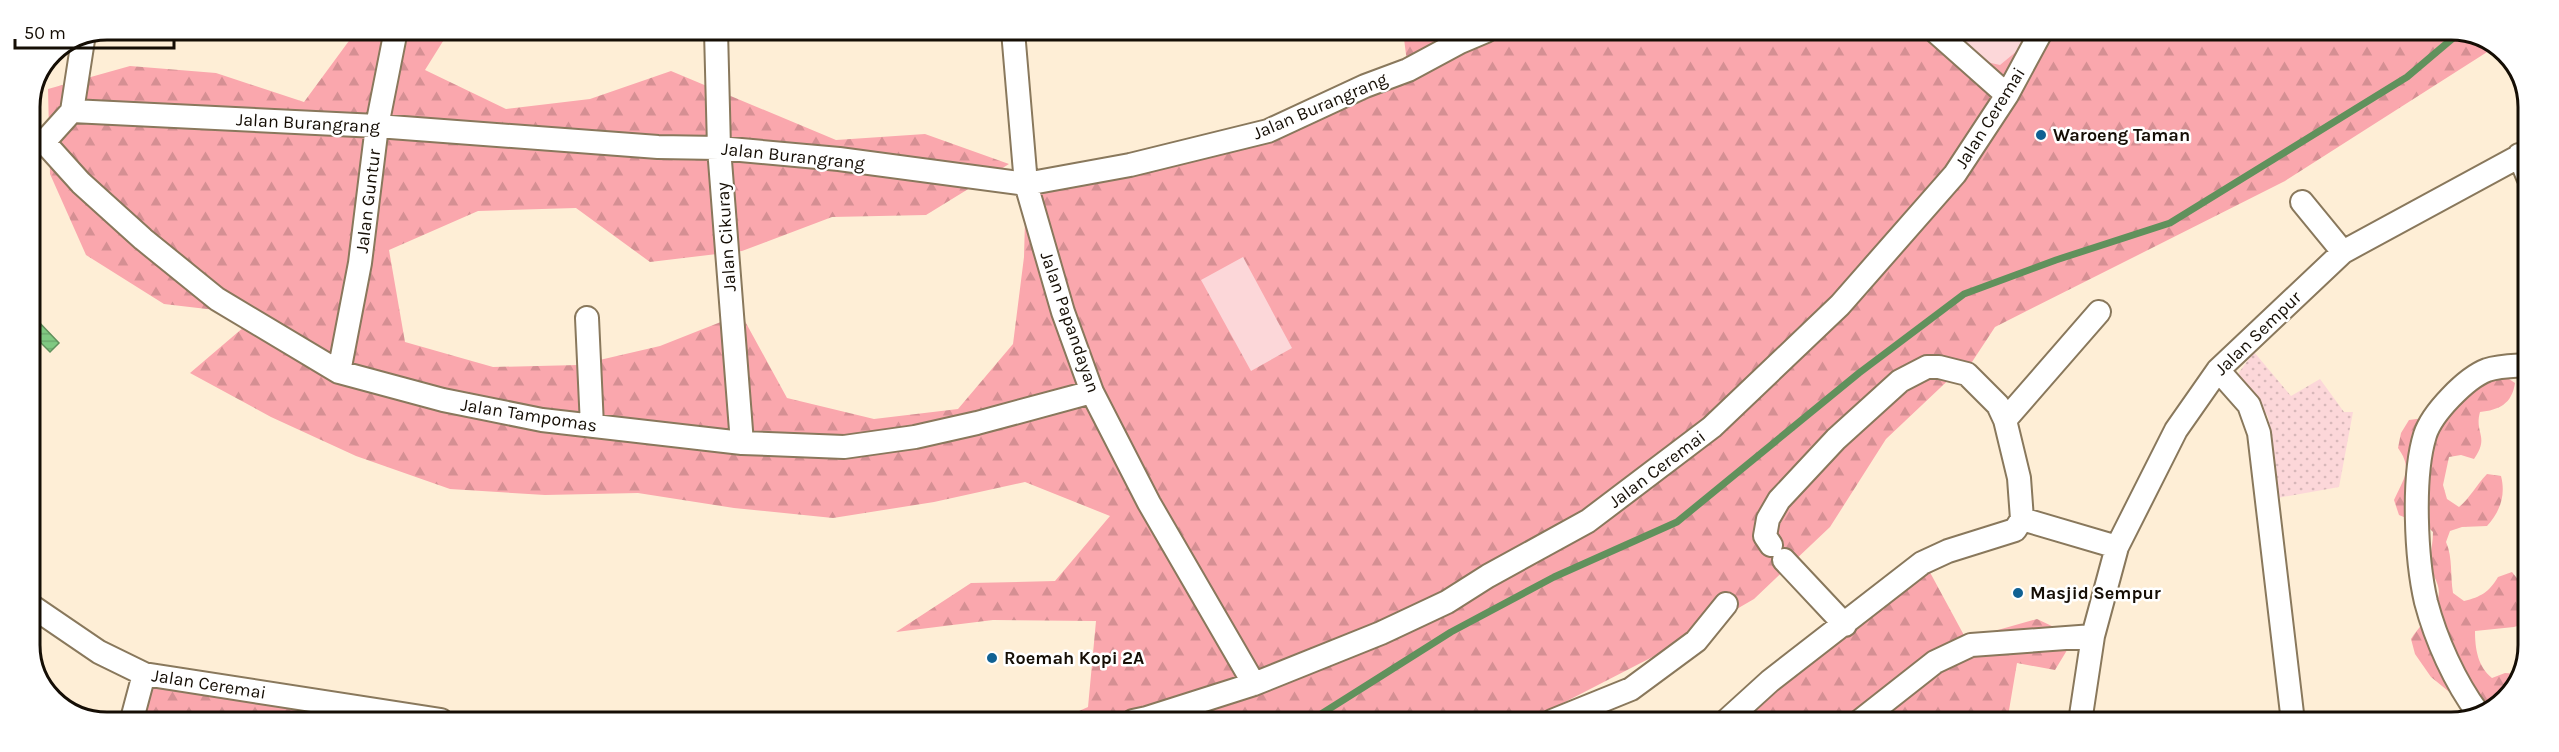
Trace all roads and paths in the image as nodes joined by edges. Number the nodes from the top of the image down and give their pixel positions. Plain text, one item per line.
1 (394, 40) edge
2 (716, 40) edge
3 (1014, 40) edge
4 (1465, 40) edge
5 (1945, 40) edge
6 (2037, 40) edge
7 (82, 46) edge
8 (2007, 95) junction
9 (72, 111) junction
10 (377, 126) junction
11 (40, 137) edge
12 (40, 142) edge
13 (719, 148) junction
14 (2518, 156) edge
15 (1026, 184) junction
16 (2302, 202) dead end
17 (2343, 252) junction
18 (2099, 312) dead end
19 (586, 318) dead end
20 (2518, 366) edge
21 (2218, 370) junction
22 (339, 372) junction
23 (1092, 392) junction
24 (2005, 420) junction
25 (592, 426) junction
26 (742, 443) junction
27 (2022, 519) junction
28 (2117, 547) junction
29 (1726, 604) dead end
30 (41, 612) edge
31 (1845, 625) junction
32 (2093, 636) junction
33 (144, 674) junction
34 (1254, 684) junction
35 (2474, 708) edge
36 (134, 712) edge
37 (389, 712) edge
38 (1166, 712) edge
39 (1574, 712) edge
40 (1736, 712) edge
41 (1871, 712) edge
42 (2082, 712) edge
43 (2292, 712) edge

1 - 10 street, Jalan Guntur
2 - 13 street, Jalan Cikuray
3 - 15 street, Jalan Papandayan
4 - 15 street, Jalan Burangrang
5 - 8 street
6 - 8 street, Jalan Ceremai
7 - 9 street
8 - 34 street, Jalan Ceremai
9 - 10 street, Jalan Burangrang
9 - 11 street
10 - 13 street, Jalan Burangrang
10 - 22 street, Jalan Guntur
12 - 22 street, Jalan Tampomas
13 - 15 street, Jalan Burangrang
13 - 26 street, Jalan Cikuray
14 - 17 street, Jalan Sempur
15 - 23 street, Jalan Papandayan
16 - 17 street
17 - 21 street, Jalan Sempur
18 - 24 street
19 - 25 street
20 - 35 street
21 - 28 street, Jalan Sempur
21 - 43 street
22 - 25 street, Jalan Tampomas
23 - 26 street, Jalan Tampomas
23 - 34 street, Jalan Papandayan
24 - 27 street
24 - 31 street
25 - 26 street, Jalan Tampomas
27 - 28 street
27 - 31 street
28 - 32 street, Jalan Sempur
29 - 39 street
30 - 33 street, Jalan Ceremai
31 - 40 street
32 - 41 street
32 - 42 street, Jalan Sempur
33 - 36 street
33 - 37 street, Jalan Ceremai
34 - 38 street, Jalan Ceremai

